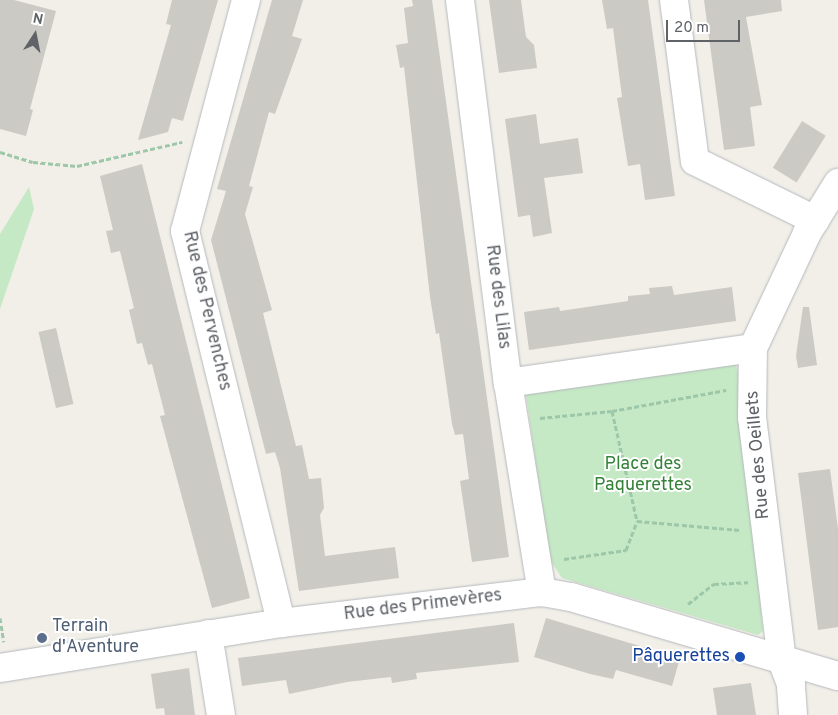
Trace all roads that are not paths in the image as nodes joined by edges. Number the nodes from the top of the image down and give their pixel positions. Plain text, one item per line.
1 (246, 0) edge
2 (460, 0) edge
3 (674, 0) edge
4 (838, 182) edge
5 (815, 220) junction
6 (754, 348) junction
7 (508, 383) junction
8 (542, 592) junction
9 (281, 623) junction
10 (208, 634) junction
11 (782, 661) junction
12 (0, 668) edge
13 (838, 676) edge
14 (221, 715) edge
15 (793, 715) edge

1 - 9 street, Rue des Pervenches
2 - 7 street, Rue des Lilas
3 - 5 street
4 - 5 street, Rue des Oeillets
5 - 6 street, Rue des Oeillets
6 - 7 street
6 - 11 street, Rue des Oeillets
7 - 8 street, Rue des Lilas
8 - 9 street, Rue des Primevères
8 - 11 street, Rue des Primevères
9 - 10 street, Rue des Primevères
10 - 12 street, Rue des Primevères
10 - 14 street
11 - 13 street, Rue des Primevères
11 - 15 street, Rue des Oeillets

